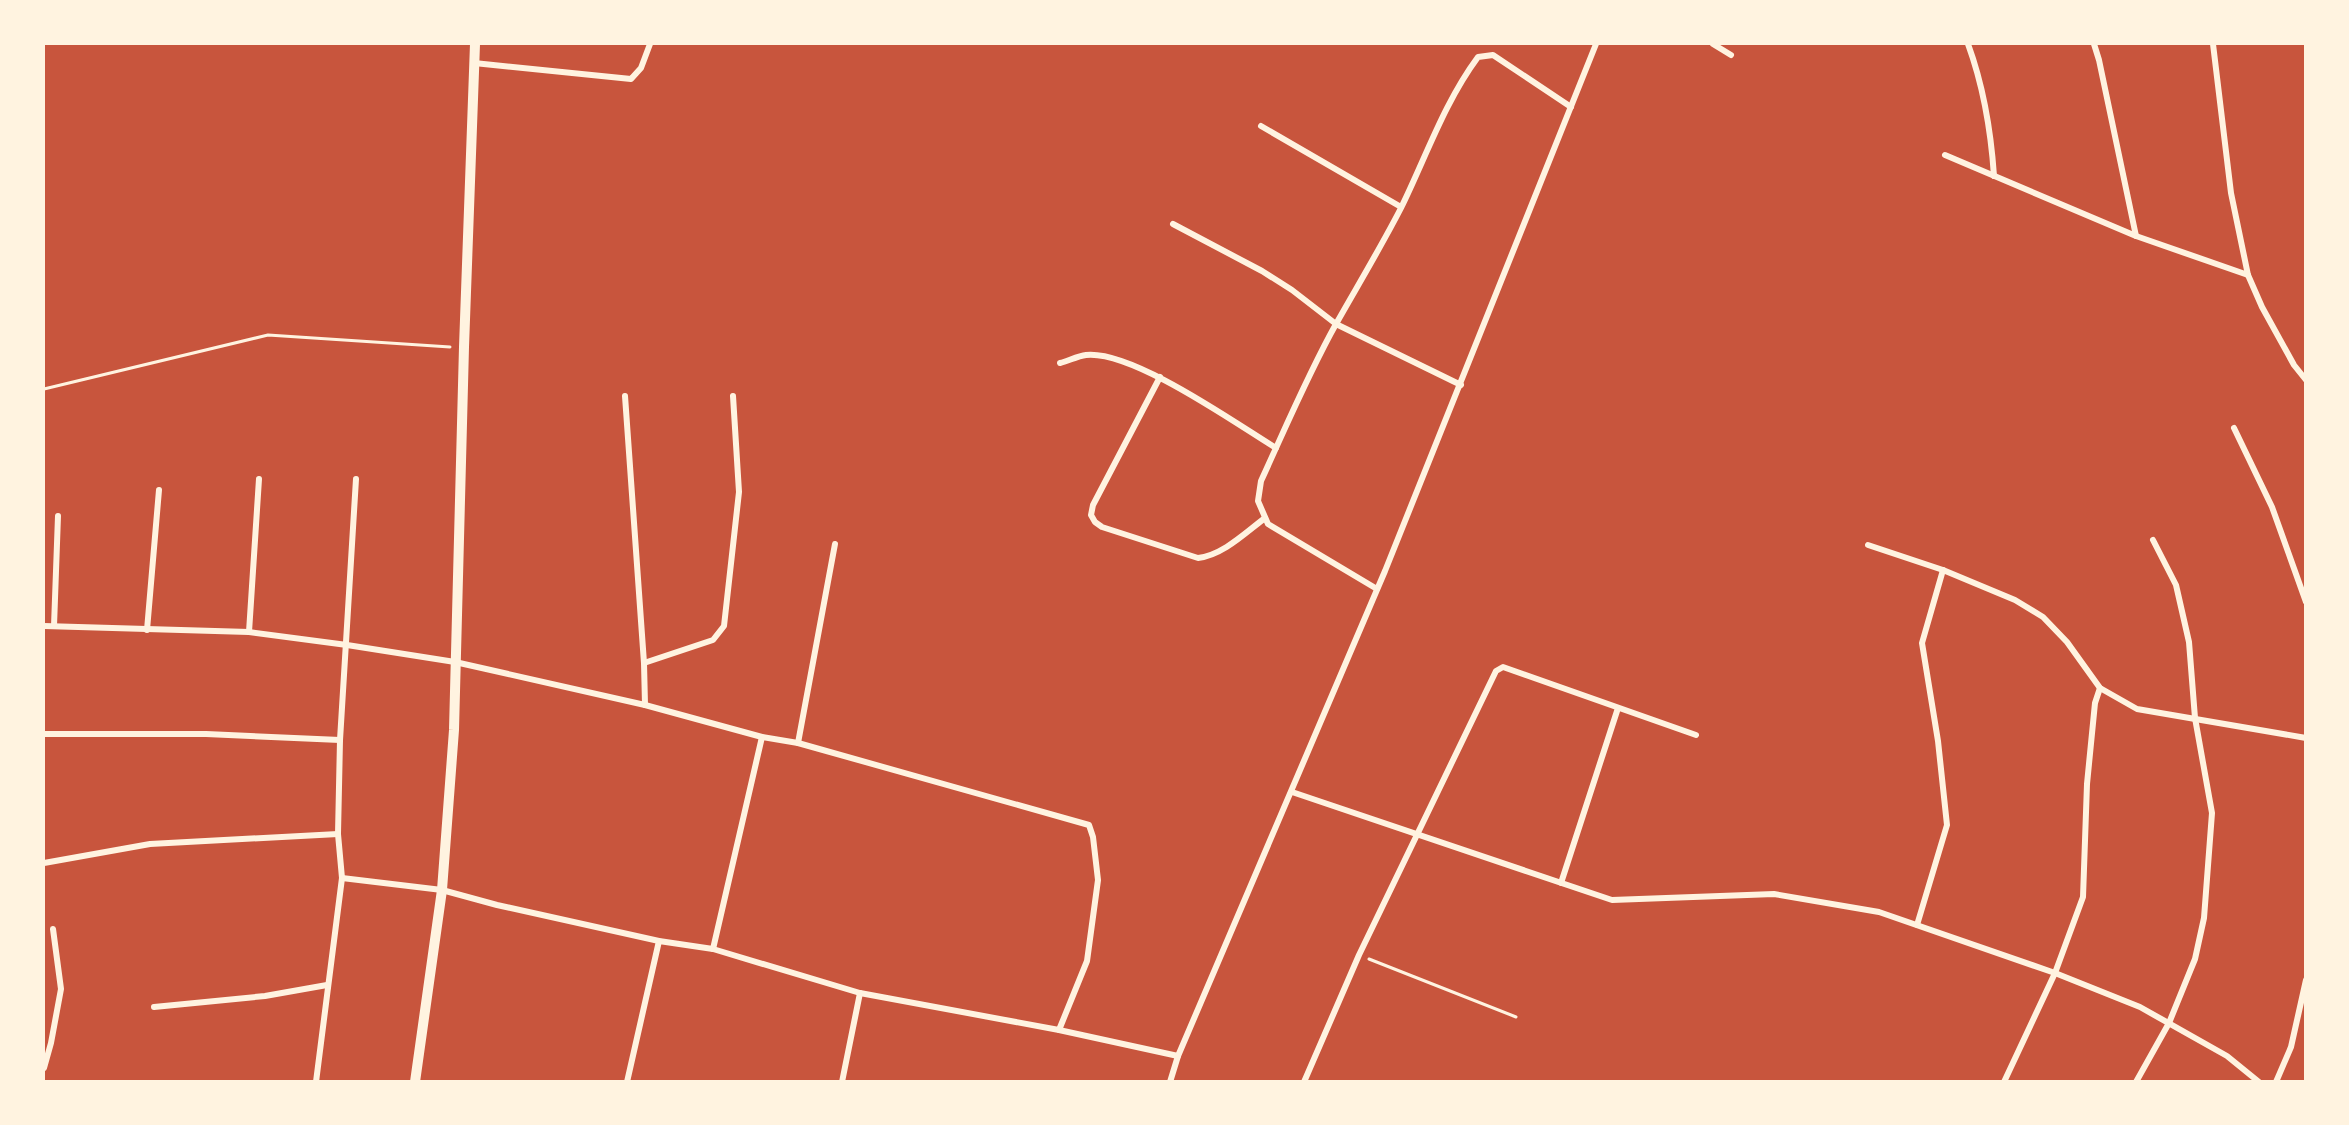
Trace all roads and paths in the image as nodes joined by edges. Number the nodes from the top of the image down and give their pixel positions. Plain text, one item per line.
1 (475, 44) edge
2 (650, 44) edge
3 (1596, 44) edge
4 (1713, 44) edge
5 (1968, 44) edge
6 (2094, 44) edge
7 (2213, 44) edge
8 (1731, 55) dead end
9 (474, 63) junction
10 (1571, 107) junction
11 (1260, 126) dead end
12 (1946, 155) dead end
13 (1994, 176) junction
14 (1401, 207) junction
15 (1173, 224) dead end
16 (2136, 236) junction
17 (2248, 275) junction
18 (1336, 324) junction
19 (464, 347) junction
20 (1060, 363) dead end
21 (1160, 377) junction
22 (2306, 380) edge
23 (1461, 385) junction
24 (44, 389) edge
25 (625, 396) dead end
26 (733, 396) dead end
27 (2234, 428) dead end
28 (1276, 448) junction
29 (259, 478) dead end
30 (356, 479) dead end
31 (159, 490) dead end
32 (58, 516) dead end
33 (1265, 518) junction
34 (2153, 540) dead end
35 (835, 544) dead end
36 (1868, 545) dead end
37 (1943, 570) junction
38 (1377, 589) junction
39 (2306, 602) edge
40 (44, 626) edge
41 (54, 626) junction
42 (147, 630) junction
43 (249, 632) junction
44 (347, 645) junction
45 (455, 662) junction
46 (644, 663) junction
47 (2100, 688) junction
48 (645, 705) junction
49 (1618, 708) junction
50 (2195, 718) junction
51 (44, 734) edge
52 (1696, 735) dead end
53 (762, 736) junction
54 (2306, 738) edge
55 (340, 740) junction
56 (798, 743) junction
57 (1292, 792) junction
58 (1417, 833) junction
59 (338, 834) junction
60 (44, 863) edge
61 (342, 879) junction
62 (1561, 883) junction
63 (442, 890) junction
64 (1917, 925) junction
65 (53, 929) dead end
66 (659, 941) junction
67 (713, 949) junction
68 (1359, 955) junction
69 (2055, 973) junction
70 (2306, 980) edge
71 (327, 985) junction
72 (860, 993) junction
73 (154, 1007) dead end
74 (1516, 1017) dead end
75 (2169, 1023) junction
76 (1059, 1030) junction
77 (1178, 1056) junction
78 (44, 1068) edge
79 (1304, 1080) edge
80 (316, 1082) edge
81 (415, 1082) edge
82 (627, 1082) edge
83 (842, 1082) edge
84 (1170, 1082) edge
85 (1313, 1082) edge
86 (2004, 1082) edge
87 (2136, 1082) edge
88 (2259, 1082) edge
89 (2276, 1082) edge

1 - 9 street
2 - 9 street
3 - 10 street
4 - 8 street
5 - 13 street
6 - 16 street
7 - 17 street
9 - 19 street
10 - 14 street
10 - 23 street
11 - 14 street
12 - 13 street
13 - 16 street
14 - 18 street
15 - 18 street
16 - 17 street
17 - 22 street
18 - 23 street
18 - 28 street
19 - 24 path
19 - 45 street
20 - 21 street
21 - 28 street
21 - 33 street
23 - 38 street
25 - 46 street
26 - 46 street
27 - 39 street
28 - 33 street
29 - 43 street
30 - 44 street
31 - 42 street
32 - 41 street
33 - 38 street
34 - 50 street
35 - 56 street
36 - 37 street
37 - 47 street
37 - 64 street
38 - 57 street
40 - 41 street
41 - 42 street
42 - 43 street
43 - 44 street
44 - 45 street
44 - 55 street
45 - 48 street
45 - 63 street
46 - 48 street
47 - 50 street
47 - 69 street
48 - 53 street
49 - 52 street
49 - 58 street
49 - 62 street
50 - 54 street
50 - 75 street
51 - 55 street
53 - 56 street
53 - 67 street
55 - 59 street
56 - 76 street
57 - 58 street
57 - 77 street
58 - 62 street
58 - 68 street
59 - 60 street
59 - 61 street
61 - 63 street
61 - 71 street
62 - 64 street
63 - 66 street
63 - 81 street
64 - 69 street
65 - 78 street
66 - 67 street
66 - 82 street
67 - 72 street
68 - 74 path
68 - 79 street
69 - 75 street
69 - 86 street
70 - 89 street
71 - 73 street
71 - 80 street
72 - 76 street
72 - 83 street
75 - 87 street
75 - 88 street
76 - 77 street
77 - 84 street
79 - 85 street

